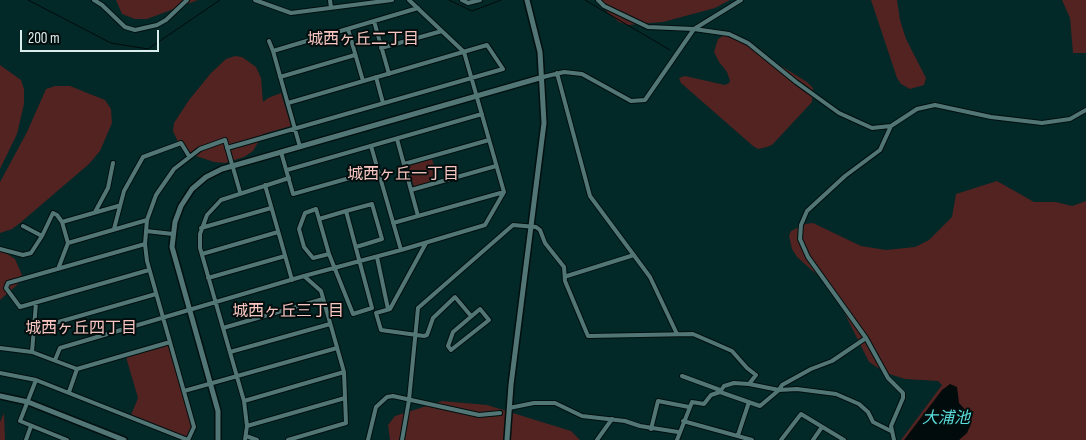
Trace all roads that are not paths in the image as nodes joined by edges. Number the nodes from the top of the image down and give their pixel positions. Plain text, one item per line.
1 (94, 0) edge
2 (186, 0) edge
3 (255, 0) edge
4 (330, 0) edge
5 (344, 0) edge
6 (392, 0) edge
7 (409, 0) edge
8 (462, 0) edge
9 (480, 0) edge
10 (527, 0) edge
11 (598, 0) edge
12 (741, 0) edge
13 (345, 7) junction
14 (331, 8) junction
15 (418, 8) junction
16 (374, 22) junction
17 (348, 29) junction
18 (694, 29) junction
19 (442, 31) junction
20 (269, 41) dead end
21 (381, 48) junction
22 (272, 51) junction
23 (464, 52) junction
24 (355, 56) junction
25 (557, 73) junction
26 (389, 74) junction
27 (280, 77) junction
28 (376, 77) junction
29 (543, 77) junction
30 (471, 78) junction
31 (363, 81) junction
32 (477, 96) junction
33 (288, 103) junction
34 (383, 103) junction
35 (1086, 110) edge
36 (482, 114) junction
37 (891, 126) junction
38 (295, 128) junction
39 (397, 139) junction
40 (489, 140) junction
41 (371, 146) junction
42 (300, 147) junction
43 (227, 148) junction
44 (281, 152) junction
45 (189, 156) junction
46 (113, 163) dead end
47 (404, 164) junction
48 (232, 166) junction
49 (496, 166) junction
50 (286, 170) junction
51 (378, 170) junction
52 (289, 178) junction
53 (264, 185) junction
54 (411, 190) junction
55 (240, 192) junction
56 (504, 192) junction
57 (118, 206) junction
58 (271, 208) junction
59 (346, 211) junction
60 (95, 212) junction
61 (418, 216) junction
62 (319, 219) junction
63 (147, 220) junction
64 (62, 222) junction
65 (393, 224) junction
66 (23, 226) dead end
67 (532, 227) junction
68 (202, 228) junction
69 (114, 229) junction
70 (146, 231) junction
71 (278, 232) junction
72 (172, 234) junction
73 (42, 236) junction
74 (68, 242) junction
75 (426, 243) junction
76 (145, 244) junction
77 (356, 247) junction
78 (0, 250) edge
79 (401, 250) junction
80 (202, 254) junction
81 (329, 254) junction
82 (634, 254) junction
83 (285, 256) junction
84 (377, 256) junction
85 (360, 261) junction
86 (58, 269) junction
87 (333, 269) junction
88 (149, 270) junction
89 (304, 276) junction
90 (566, 276) junction
91 (208, 278) junction
92 (292, 280) junction
93 (156, 294) junction
94 (323, 299) junction
95 (36, 303) junction
96 (216, 303) junction
97 (388, 310) junction
98 (189, 311) junction
99 (471, 316) junction
100 (163, 318) junction
101 (330, 324) junction
102 (223, 328) junction
103 (34, 329) junction
104 (414, 334) junction
105 (677, 334) junction
106 (866, 338) junction
107 (170, 342) junction
108 (0, 348) edge
109 (337, 348) junction
110 (32, 352) junction
111 (230, 352) junction
112 (55, 360) junction
113 (77, 369) junction
114 (344, 372) junction
115 (0, 373) edge
116 (237, 376) junction
117 (682, 376) dead end
118 (36, 380) junction
119 (210, 384) junction
120 (749, 384) junction
121 (779, 390) junction
122 (720, 391) junction
123 (69, 392) junction
124 (184, 392) junction
125 (0, 396) edge
126 (345, 398) junction
127 (408, 400) junction
128 (244, 401) junction
129 (28, 402) junction
130 (749, 402) junction
131 (689, 407) junction
132 (509, 408) junction
133 (500, 413) dead end
134 (612, 419) junction
135 (683, 421) junction
136 (31, 426) junction
137 (247, 426) junction
138 (822, 427) junction
139 (651, 428) junction
140 (678, 432) junction
141 (891, 432) junction
142 (738, 436) junction
143 (246, 438) edge
144 (304, 438) edge
145 (26, 440) edge
146 (67, 440) edge
147 (124, 440) edge
148 (188, 440) edge
149 (218, 440) edge
150 (257, 440) edge
151 (288, 440) edge
152 (368, 440) edge
153 (402, 440) edge
154 (507, 440) edge
155 (598, 440) edge
156 (677, 440) edge
157 (752, 440) edge
158 (781, 440) edge
159 (813, 440) edge
160 (844, 440) edge
161 (894, 440) edge

1 - 2 street
3 - 14 street
4 - 14 street
5 - 13 street
6 - 13 street
7 - 15 street
8 - 9 street
10 - 29 street
11 - 18 street
12 - 18 street
13 - 14 street
15 - 16 street
15 - 19 street
16 - 17 street
16 - 21 street
17 - 22 street
17 - 24 street
18 - 25 street
18 - 37 street
19 - 21 street
19 - 23 street
20 - 22 street
21 - 26 street
22 - 27 street
23 - 26 street
23 - 30 street
23 - 30 street
24 - 27 street
24 - 31 street
25 - 29 street
25 - 82 street
26 - 28 street
27 - 33 street
28 - 31 street
28 - 34 street
29 - 32 street
29 - 67 street
30 - 32 street
30 - 34 street
31 - 33 street
32 - 36 street
32 - 42 street
33 - 38 street
34 - 38 street
35 - 37 street
36 - 39 street
36 - 40 street
37 - 106 street
38 - 42 street
38 - 43 street
39 - 41 street
39 - 47 street
40 - 47 street
40 - 49 street
41 - 50 street
41 - 51 street
42 - 44 street
43 - 45 street
43 - 48 street
44 - 48 street
44 - 50 street
45 - 57 street
45 - 63 street
46 - 60 street
47 - 54 street
48 - 55 street
48 - 72 street
49 - 54 street
49 - 56 street
50 - 52 street
51 - 52 street
51 - 65 street
52 - 53 street
53 - 55 street
53 - 58 street
54 - 61 street
55 - 68 street
56 - 61 street
56 - 75 street
57 - 60 street
57 - 69 street
58 - 68 street
58 - 71 street
59 - 62 street
59 - 77 street
59 - 77 street
60 - 64 street
61 - 65 street
62 - 81 street
62 - 81 street
63 - 69 street
63 - 70 street
64 - 73 street
64 - 74 street
65 - 79 street
66 - 73 street
67 - 90 street
67 - 104 street
67 - 132 street
68 - 80 street
69 - 74 street
70 - 72 street
70 - 76 street
71 - 80 street
71 - 83 street
72 - 98 street
73 - 78 street
74 - 86 street
75 - 79 street
75 - 97 street
76 - 86 street
76 - 88 street
77 - 85 street
79 - 84 street
80 - 91 street
81 - 87 street
82 - 90 street
82 - 105 street
83 - 91 street
83 - 92 street
84 - 85 street
84 - 97 street
85 - 87 street
85 - 87 street
86 - 95 street
87 - 89 street
88 - 93 street
88 - 95 street
89 - 92 street
89 - 94 street
90 - 105 street
91 - 96 street
92 - 96 street
93 - 100 street
93 - 103 street
94 - 101 street
94 - 102 street
95 - 103 street
96 - 98 street
96 - 102 street
97 - 104 street
98 - 100 street
98 - 119 street
99 - 99 street
99 - 104 street
100 - 107 street
100 - 112 street
101 - 109 street
101 - 111 street
102 - 111 street
103 - 110 street
104 - 127 street
105 - 120 street
106 - 121 street
106 - 141 street
107 - 113 street
107 - 124 street
108 - 110 street
109 - 114 street
109 - 116 street
110 - 112 street
111 - 116 street
112 - 113 street
113 - 123 street
114 - 126 street
114 - 128 street
115 - 118 street
116 - 119 street
116 - 128 street
117 - 122 street
118 - 123 street
118 - 129 street
119 - 124 street
119 - 149 street
120 - 121 street
120 - 122 street
121 - 130 street
121 - 141 street
122 - 130 street
122 - 131 street
123 - 148 street
124 - 148 street
125 - 129 street
126 - 137 street
126 - 144 street
127 - 133 street
127 - 152 street
127 - 153 street
128 - 137 street
129 - 136 street
129 - 147 street
130 - 142 street
131 - 135 street
131 - 139 street
132 - 134 street
132 - 154 street
134 - 139 street
134 - 155 street
135 - 140 street
135 - 142 street
136 - 145 street
136 - 146 street
137 - 143 street
138 - 158 street
138 - 159 street
138 - 160 street
139 - 140 street
140 - 156 street
141 - 161 street
142 - 157 street
143 - 150 street
144 - 151 street

